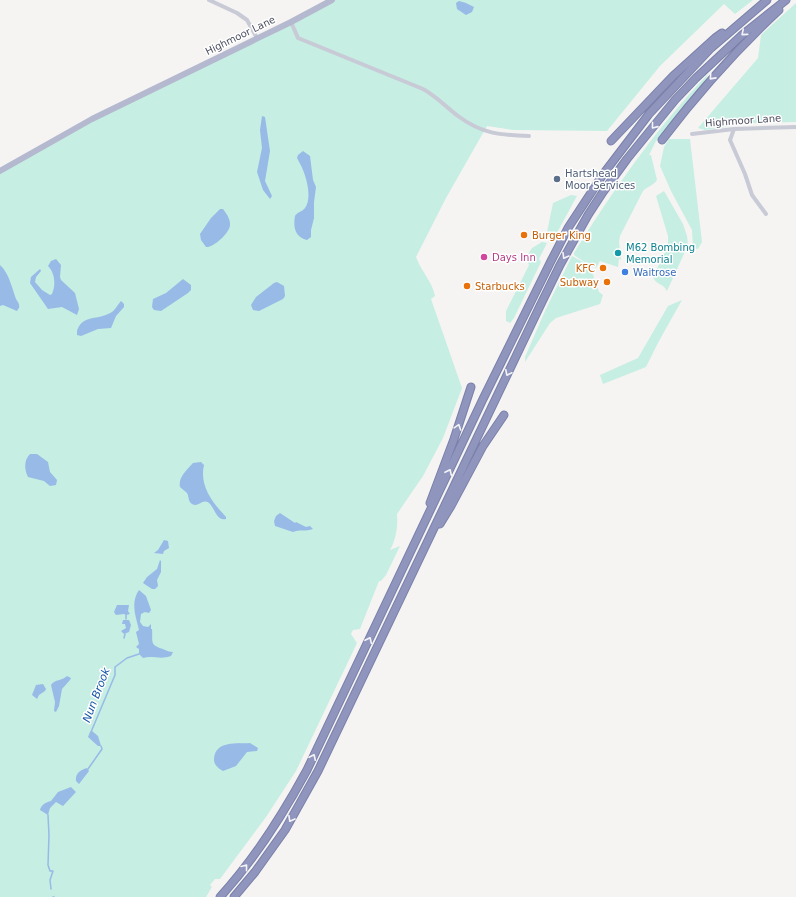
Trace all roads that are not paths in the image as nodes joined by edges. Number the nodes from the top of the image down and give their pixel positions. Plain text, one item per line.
1 (209, 0) edge
2 (332, 0) edge
3 (766, 0) edge
4 (786, 0) edge
5 (789, 0) edge
6 (741, 21) junction
7 (291, 22) junction
8 (257, 38) junction
9 (796, 126) edge
10 (734, 129) junction
11 (692, 134) dead end
12 (529, 136) dead end
13 (662, 140) dead end
14 (611, 141) dead end
15 (0, 171) edge
16 (766, 214) dead end
17 (470, 387) dead end
18 (504, 415) dead end
19 (416, 542) junction
20 (423, 552) junction
21 (220, 897) edge
22 (234, 897) edge

1 - 8 street
2 - 7 main road
3 - 6 highway
4 -> 20 highway
5 -> 13 highway
6 - 14 highway
19 -> 6 highway
7 - 8 main road, Highmoor Lane
7 - 12 street, Highmoor Lane
8 - 15 main road, Highmoor Lane
9 - 10 street, Highmoor Lane
10 - 11 street, Highmoor Lane
10 - 16 street
19 -> 17 highway
18 - 20 highway
21 -> 19 highway
20 -> 22 highway

